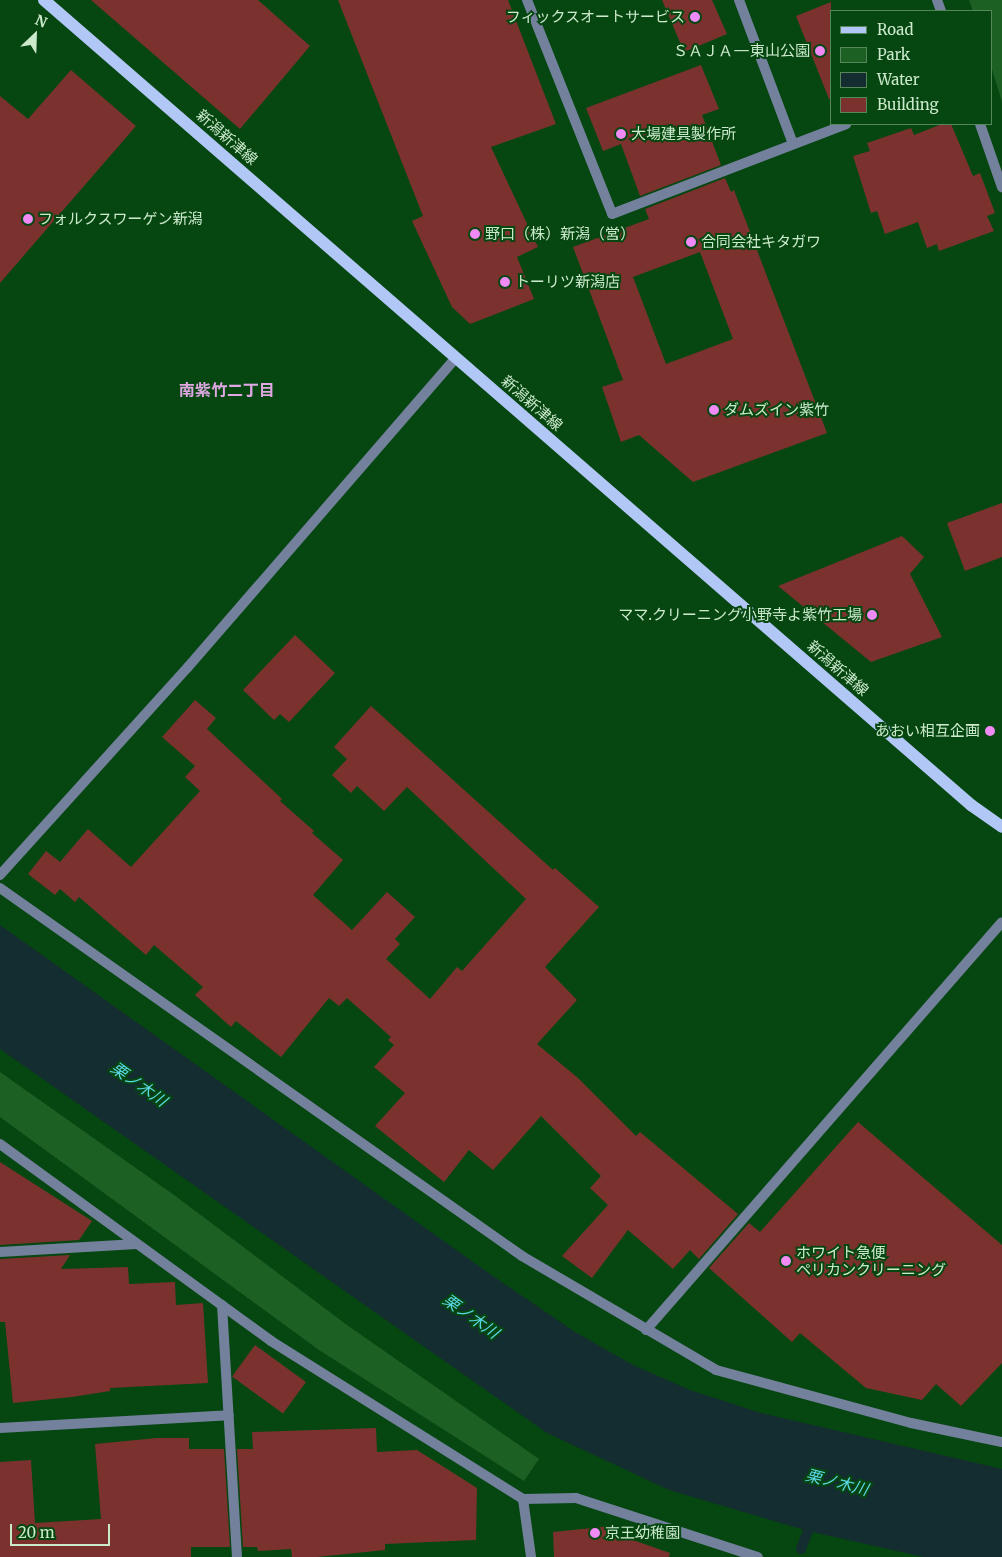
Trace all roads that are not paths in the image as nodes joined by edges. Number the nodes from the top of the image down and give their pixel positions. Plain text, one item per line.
1 (44, 0) edge
2 (527, 0) edge
3 (738, 0) edge
4 (843, 125) edge
5 (980, 125) edge
6 (793, 144) junction
7 (1002, 187) edge
8 (456, 358) junction
9 (1002, 827) edge
10 (0, 875) edge
11 (0, 888) edge
12 (1002, 922) edge
13 (0, 1144) edge
14 (137, 1244) junction
15 (0, 1252) edge
16 (222, 1305) junction
17 (646, 1330) junction
18 (229, 1415) junction
19 (0, 1428) edge
20 (1002, 1442) edge
21 (523, 1499) junction
22 (237, 1557) edge
23 (531, 1557) edge
24 (758, 1557) edge

1 - 8 main road, 新潟新津線
2 - 6 street
3 - 6 street
4 - 6 street
5 - 7 street
8 - 9 main road, 新潟新津線
8 - 10 street
11 - 17 street
12 - 17 street
13 - 14 street
14 - 15 street
14 - 16 street
16 - 18 street
16 - 21 street
17 - 20 street
18 - 19 street
18 - 22 street
21 - 23 street
21 - 24 street

